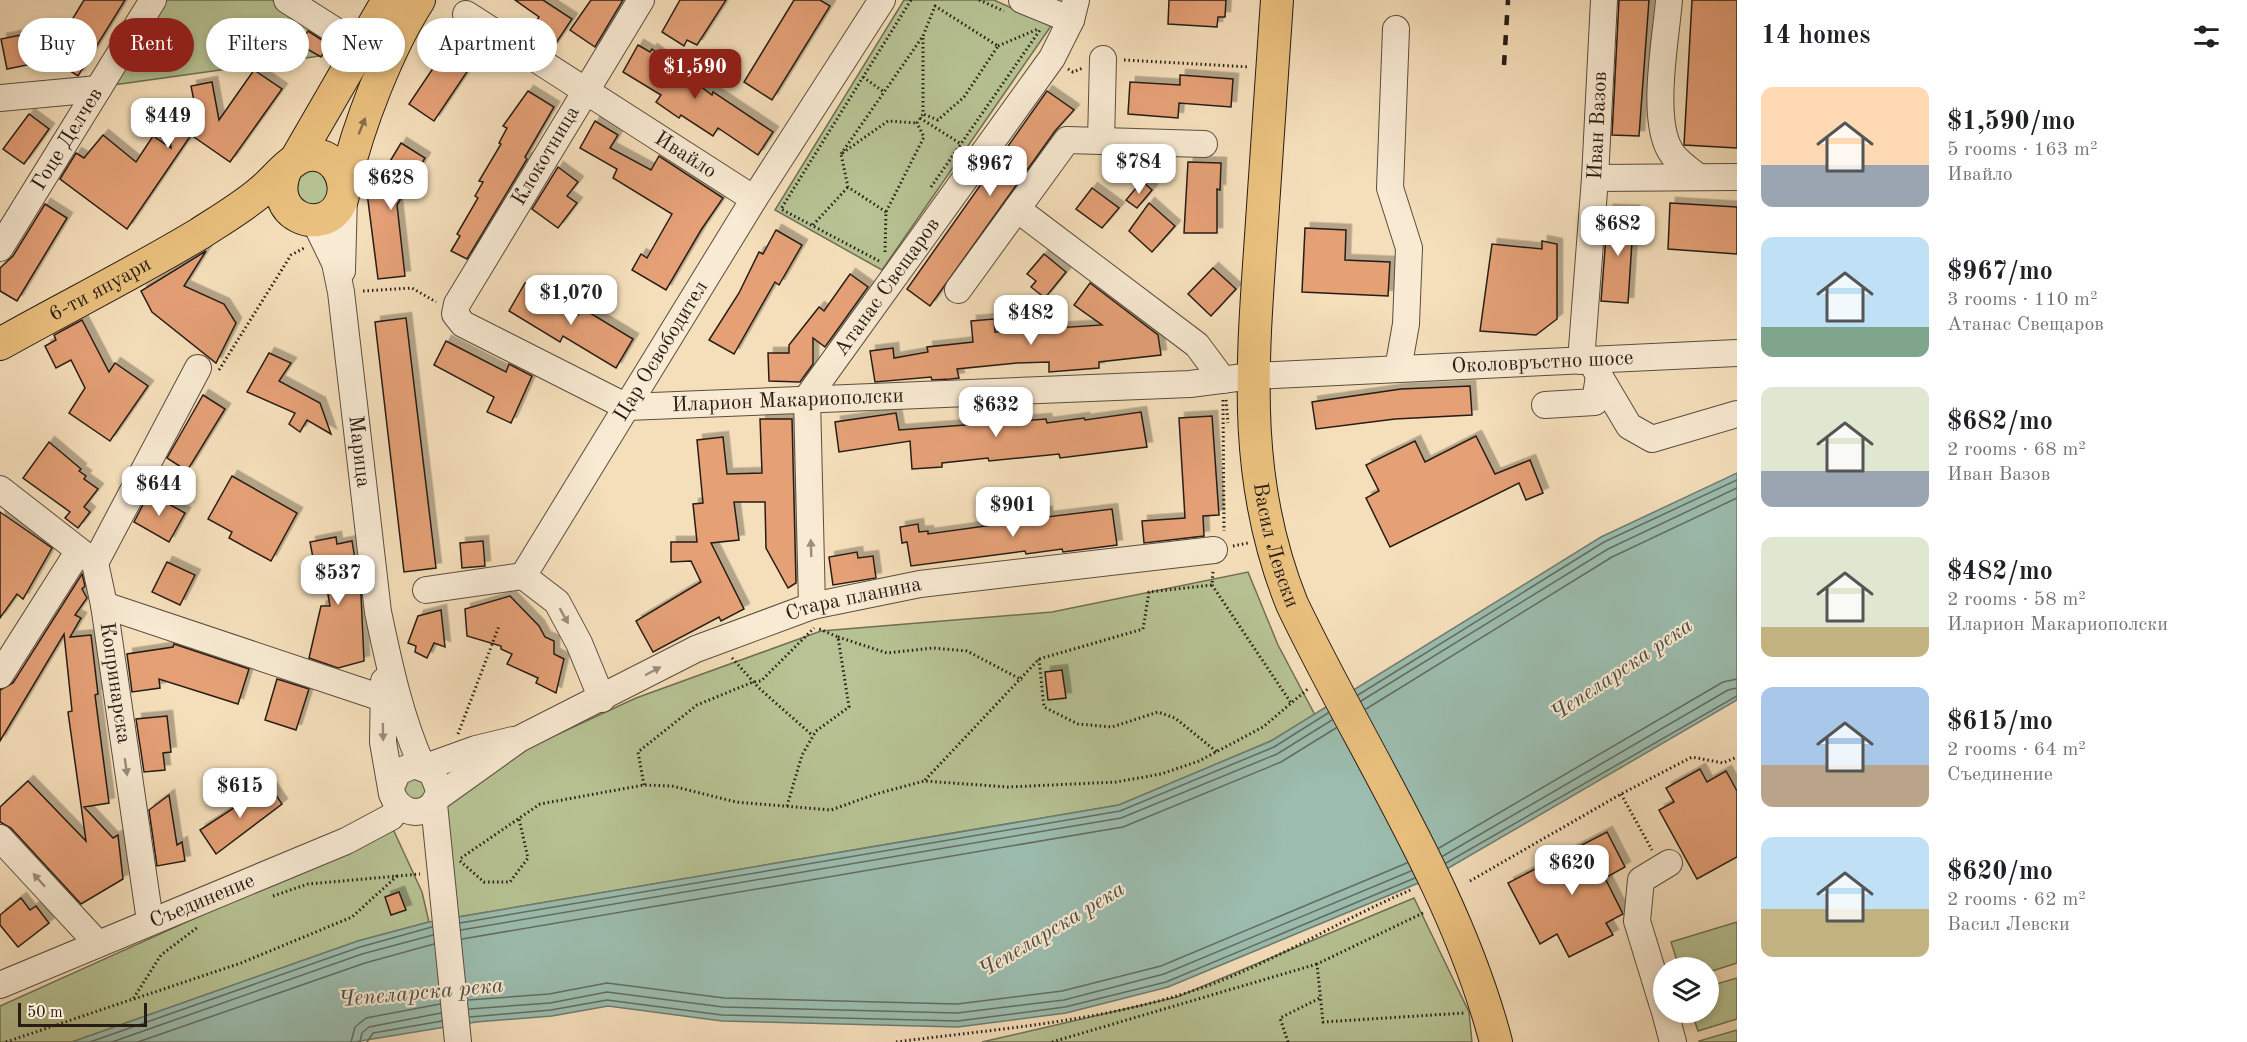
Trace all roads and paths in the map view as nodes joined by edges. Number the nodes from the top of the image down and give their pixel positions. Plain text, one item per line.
1 (153, 0) edge
2 (287, 0) edge
3 (388, 0) edge
4 (419, 0) edge
5 (641, 0) edge
6 (882, 0) edge
7 (911, 0) edge
8 (933, 0) edge
9 (978, 0) edge
10 (1277, 0) edge
11 (1604, 0) edge
12 (1669, 0) edge
13 (935, 6) junction
14 (1073, 10) edge
15 (1021, 12) edge
16 (466, 14) dead end
17 (378, 18) edge
18 (321, 22) edge
19 (1041, 28) junction
20 (1396, 29) dead end
21 (923, 36) junction
22 (1029, 45) junction
23 (998, 46) junction
24 (1052, 58) junction
25 (1103, 59) junction
26 (1272, 68) junction
27 (346, 72) edge
28 (863, 77) junction
29 (98, 89) junction
30 (586, 89) junction
31 (884, 92) junction
32 (0, 98) edge
33 (921, 116) junction
34 (917, 123) junction
35 (1101, 141) junction
36 (960, 144) junction
37 (1204, 144) dead end
38 (842, 154) junction
39 (291, 164) junction
40 (1698, 177) junction
41 (1737, 177) edge
42 (1595, 178) junction
43 (848, 187) junction
44 (345, 188) junction
45 (926, 193) dead end
46 (753, 199) junction
47 (1017, 209) junction
48 (886, 212) junction
49 (310, 224) junction
50 (812, 226) junction
51 (198, 234) junction
52 (892, 242) dead end
53 (0, 248) edge
54 (885, 252) junction
55 (351, 286) junction
56 (958, 290) dead end
57 (456, 314) junction
58 (0, 344) edge
59 (1737, 353) edge
60 (1590, 366) junction
61 (198, 368) joint
62 (1398, 369) junction
63 (1238, 378) junction
64 (807, 398) junction
65 (1545, 405) dead end
66 (627, 407) junction
67 (1737, 414) edge
68 (0, 489) edge
69 (1214, 550) junction
70 (86, 557) junction
71 (523, 576) junction
72 (1212, 585) junction
73 (426, 590) dead end
74 (104, 605) junction
75 (812, 606) junction
76 (499, 626) dead end
77 (838, 637) junction
78 (717, 641) junction
79 (386, 652) junction
80 (1039, 659) junction
81 (0, 675) edge
82 (1022, 680) junction
83 (753, 682) junction
84 (1312, 685) dead end
85 (382, 698) junction
86 (602, 699) junction
87 (1291, 703) junction
88 (813, 736) junction
89 (519, 739) junction
90 (455, 742) dead end
91 (1217, 753) junction
92 (1737, 757) edge
93 (424, 767) junction
94 (924, 781) junction
95 (644, 785) junction
96 (1621, 794) junction
97 (415, 802) junction
98 (787, 806) junction
99 (519, 819) junction
100 (0, 838) edge
101 (449, 866) junction
102 (1665, 866) joint
103 (398, 875) junction
104 (1424, 882) junction
105 (1470, 882) dead end
106 (264, 900) dead end
107 (1426, 912) dead end
108 (150, 921) junction
109 (199, 927) dead end
110 (98, 944) junction
111 (1317, 964) junction
112 (1653, 974) edge
113 (0, 986) edge
114 (1320, 998) junction
115 (133, 999) junction
116 (1470, 1012) dead end
117 (1667, 1023) edge
118 (6, 1042) edge
119 (458, 1042) edge
120 (896, 1042) edge
121 (1052, 1042) edge
122 (1288, 1042) edge
123 (1496, 1042) edge
124 (1673, 1042) edge

1 - 29 street, Гоце Делчев
2 - 18 street
3 - 17 main road
44 -> 4 main road
5 - 30 street, Клокотница
6 - 46 street, Цар Освободител
7 - 28 path
8 - 13 path
9 - 15 path
10 - 26 main road, Васил Левски
11 - 42 street, Иван Вазов
12 - 40 street
13 - 21 path
13 - 23 path
14 - 15 street
14 - 24 street, Атанас Свещаров
15 - 19 path
16 - 30 street, Ивайло
19 - 22 path
19 - 23 path
20 - 62 street
21 - 31 path
21 - 33 path
22 - 24 path
22 - 36 path
23 - 33 path
24 - 25 path
24 - 64 street, Атанас Свещаров
25 - 26 path
25 - 35 street
26 - 63 main road, Васил Левски
27 - 39 main road
28 - 31 path
28 - 50 path
29 - 32 street
29 - 53 street, Гоце Делчев
30 - 46 street, Ивайло
30 - 57 street, Клокотница
31 - 38 path
33 - 34 path
33 - 36 path
34 - 38 path
34 - 48 path
35 - 37 street
35 - 47 street
36 - 45 path
38 - 43 path
39 - 44 main road
39 - 49 main road
39 - 51 main road
40 - 41 street
40 - 42 street
42 - 60 street, Иван Вазов
43 - 48 path
43 - 50 path
44 - 49 main road
44 - 55 street
46 - 66 street, Цар Освободител
47 - 56 street
47 - 63 street
48 - 54 path
49 - 51 main road
49 - 55 street
49 - 61 path
50 - 54 path
51 - 58 main road, 6-ти януари
52 - 54 path
55 - 57 path
55 - 79 street, Марица
57 - 66 street, Иларион Макариополски
59 - 60 street, Околовръстно шосе
60 - 62 street, Околовръстно шосе
60 - 65 street, Иван Вазов
60 - 67 street
61 - 70 street
62 - 63 street, Околовръстно шосе
63 - 64 street, Иларион Макариополски
63 - 69 path
63 - 104 main road, Васил Левски
64 - 66 street, Иларион Макариополски
75 -> 64 street
66 - 71 street, Цар Освободител
68 - 70 street
69 - 72 path
69 - 75 street, Стара планина
70 - 74 street, Копринарска
70 - 81 street
71 - 73 street
71 -> 86 street
72 - 80 path
72 - 87 path
74 - 85 street
74 -> 108 street, Копринарска
75 - 78 street, Стара планина
76 - 90 path
77 - 82 path
77 - 83 path
77 - 88 path
78 - 83 path
86 -> 78 street, Стара планина
79 - 85 street
79 - 93 street
80 - 82 path
80 - 91 path
82 - 94 path
83 - 88 path
83 - 95 path
84 - 87 path
85 -> 97 street
86 - 89 street, Стара планина
87 - 91 path
88 - 98 path
89 - 93 street
89 - 97 street
91 - 94 path
92 - 96 path
93 - 97 street
93 - 97 street
94 - 98 path
95 - 98 path
95 - 99 path
96 - 102 path
96 - 105 path
97 - 101 street
97 - 108 street, Съединение
99 - 101 path
99 - 101 path
110 -> 100 street
101 - 103 path
101 - 119 street
102 - 112 street
103 - 106 path
103 - 115 path
104 - 120 path
104 - 123 main road, Васил Левски
107 - 111 path
108 - 110 street, Съединение
109 - 115 path
110 - 113 street, Съединение
111 - 114 path
111 - 121 path
114 - 116 path
114 - 122 path
115 - 118 path
117 - 124 street

